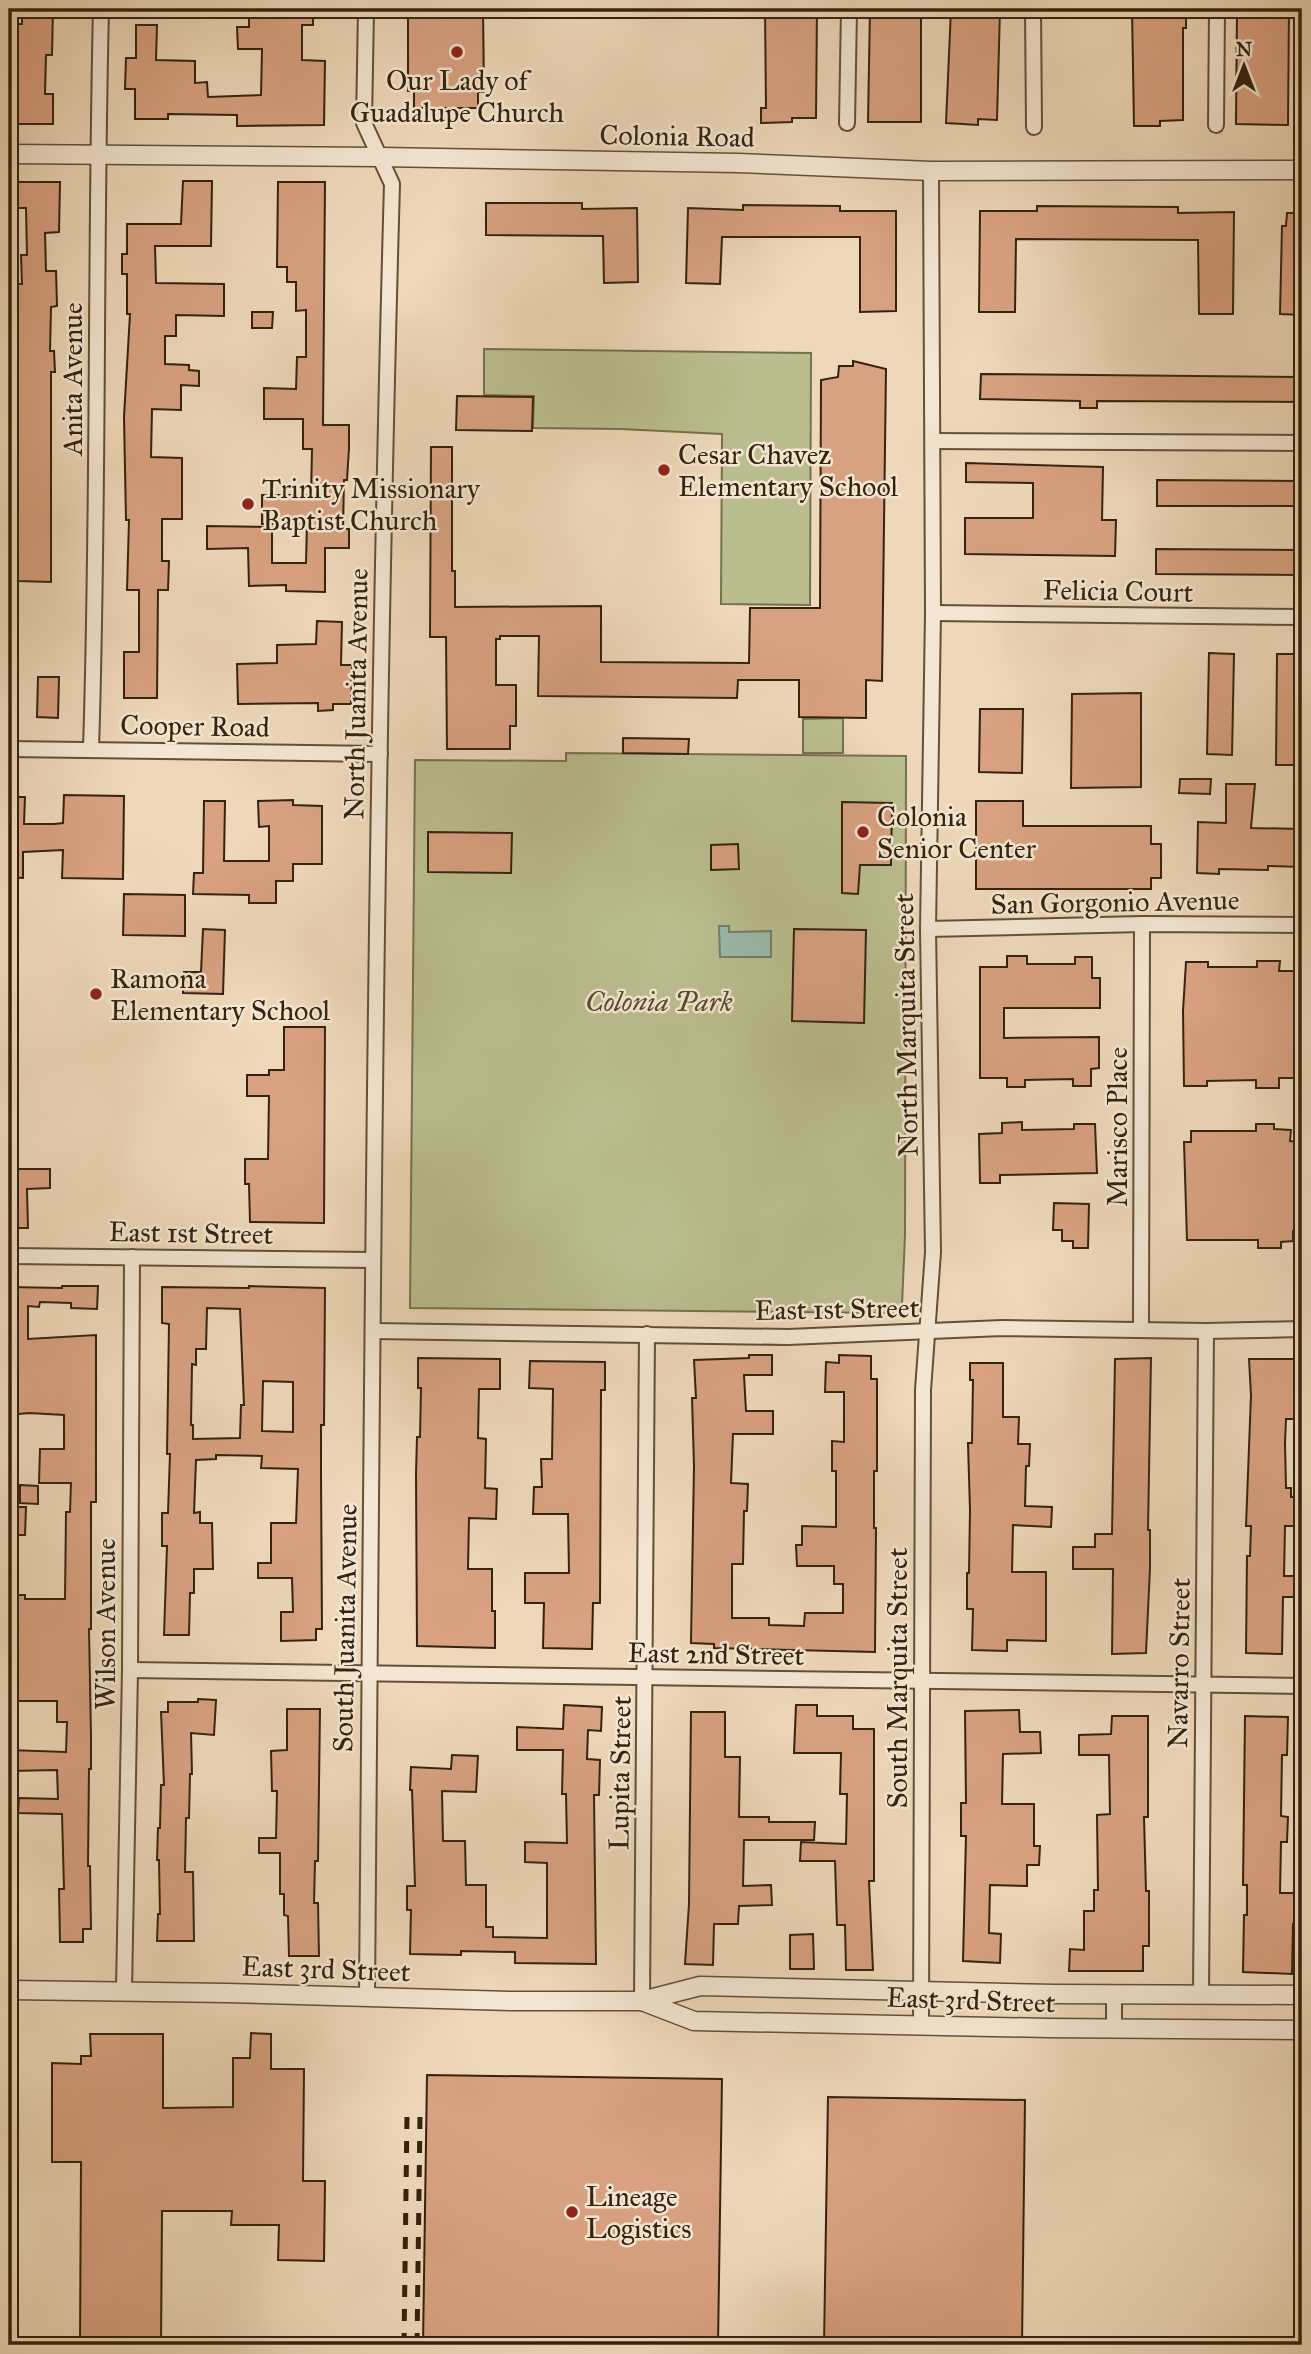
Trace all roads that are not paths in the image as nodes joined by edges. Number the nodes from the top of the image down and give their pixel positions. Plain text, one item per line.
1 (101, 9) edge
2 (366, 9) edge
3 (849, 9) edge
4 (1033, 9) edge
5 (1217, 9) edge
6 (848, 123) dead end
7 (1216, 125) dead end
8 (1034, 127) dead end
9 (9, 154) edge
10 (98, 155) junction
11 (380, 157) junction
12 (1302, 170) edge
13 (931, 172) junction
14 (933, 441) junction
15 (1302, 443) edge
16 (933, 613) junction
17 (1302, 617) edge
18 (9, 748) edge
19 (91, 749) junction
20 (380, 754) junction
21 (1142, 924) junction
22 (1302, 925) edge
23 (928, 929) junction
24 (9, 1256) edge
25 (132, 1257) junction
26 (373, 1260) junction
27 (1302, 1329) edge
28 (1141, 1330) junction
29 (373, 1331) junction
30 (1206, 1331) junction
31 (928, 1332) junction
32 (647, 1334) junction
33 (130, 1670) junction
34 (369, 1674) junction
35 (646, 1678) junction
36 (922, 1680) junction
37 (1203, 1684) junction
38 (1302, 1686) edge
39 (9, 1990) edge
40 (124, 1990) junction
41 (921, 1990) junction
42 (1114, 1994) junction
43 (1200, 1995) junction
44 (1302, 1995) edge
45 (367, 1996) junction
46 (642, 2001) junction
47 (921, 2024) junction
48 (1114, 2028) junction
49 (1302, 2030) edge

1 - 10 street, Anita Avenue
2 - 11 street, North Juanita Avenue
3 - 6 street
4 - 8 street
5 - 7 street
9 - 10 street, Colonia Road
10 - 11 street, Colonia Road
10 - 19 street, Anita Avenue
11 - 13 street, Colonia Road
11 - 20 street, North Juanita Avenue
12 - 13 street, Colonia Road
13 - 14 street, North Marquita Street
14 - 15 street
14 - 16 street, North Marquita Street
16 - 17 street, Felicia Court
16 - 23 street, North Marquita Street
18 - 19 street, Cooper Road
19 - 20 street, Cooper Road
20 - 26 street, North Juanita Avenue
21 - 22 street, San Gorgonio Avenue
21 - 23 street, San Gorgonio Avenue
21 - 28 street, Marisco Place
23 - 31 street, North Marquita Street
24 - 25 street, East 1st Street
25 - 26 street, East 1st Street
25 - 33 street, Wilson Avenue
26 - 29 street, South Juanita Avenue
27 - 30 street, East 1st Street
28 - 30 street, East 1st Street
28 - 31 street, East 1st Street
29 - 32 street, East 1st Street
29 - 34 street, South Juanita Avenue
30 - 37 street, Navarro Street
31 - 32 street, East 1st Street
31 - 36 street, South Marquita Street
32 - 35 street, Lupita Street
33 - 34 street, East 2nd Street
33 - 40 street, Wilson Avenue
34 - 35 street, East 2nd Street
34 - 45 street, South Juanita Avenue
35 - 36 street, East 2nd Street
35 - 46 street, Lupita Street
36 - 37 street, East 2nd Street
36 - 41 street, South Marquita Street
37 - 38 street, East 2nd Street
37 - 43 street, Navarro Street
39 - 40 street, East 3rd Street
40 - 45 street, East 3rd Street
41 - 42 street, East 3rd Street
41 - 46 street, East 3rd Street
41 - 47 street, South Marquita Street
42 - 43 street, East 3rd Street
42 - 48 street
43 - 44 street, East 3rd Street
45 - 46 street, East 3rd Street
46 - 47 street, East 3rd Street
47 - 48 street, East 3rd Street
48 - 49 street, East 3rd Street

